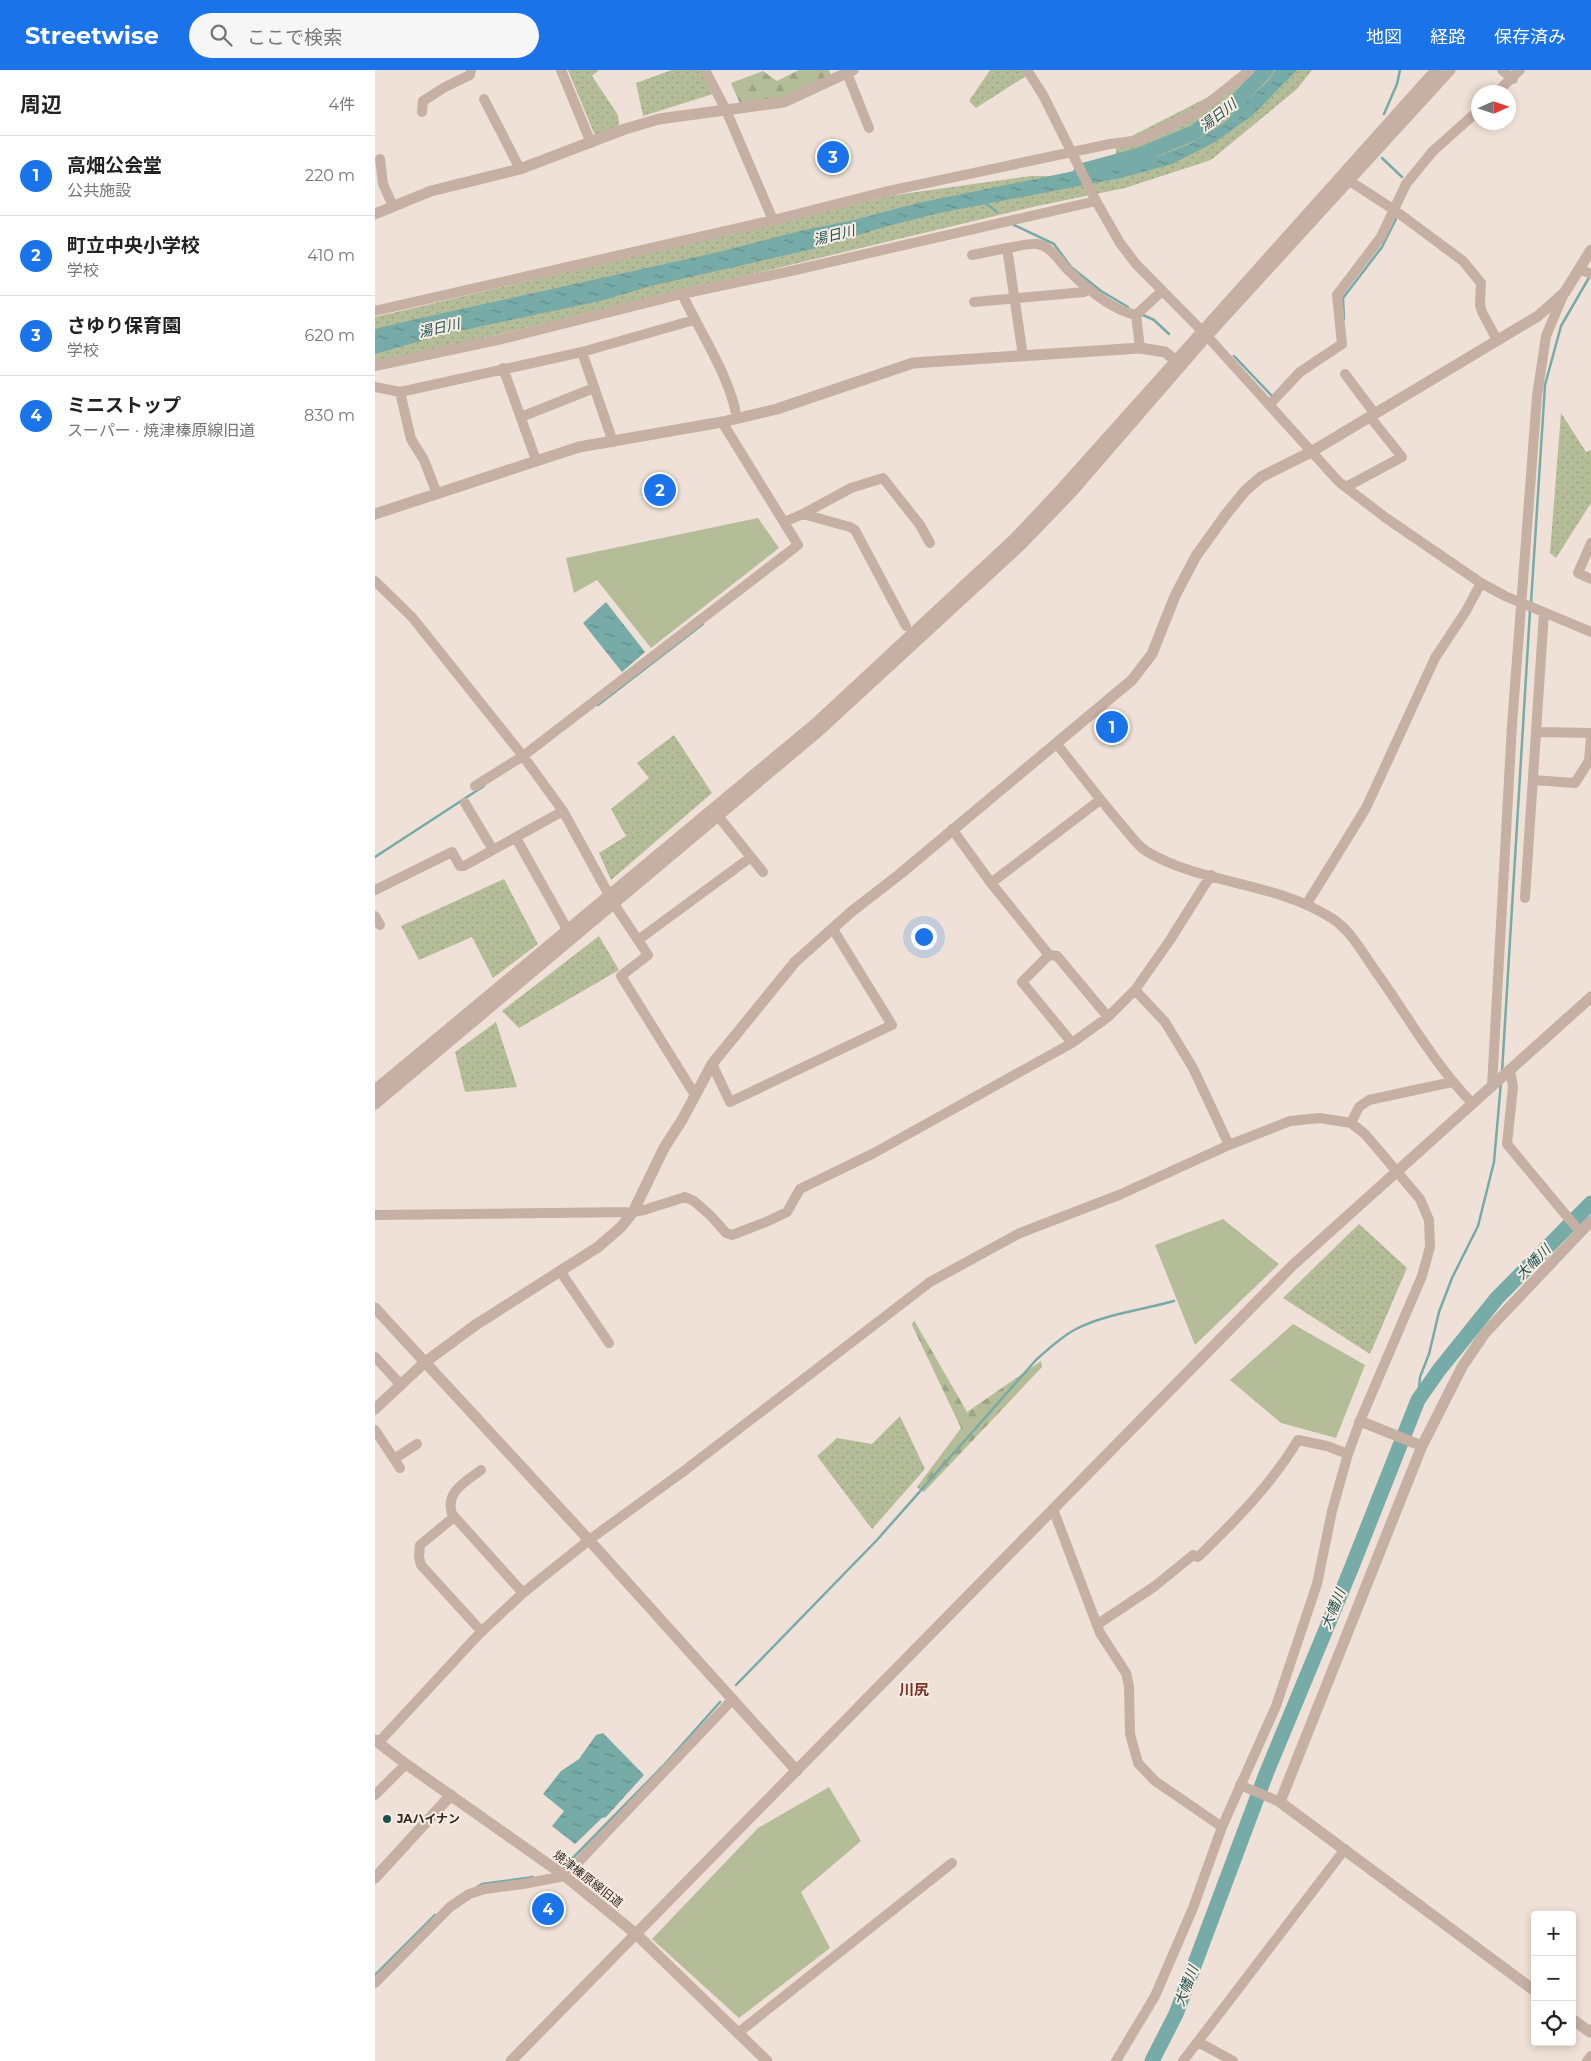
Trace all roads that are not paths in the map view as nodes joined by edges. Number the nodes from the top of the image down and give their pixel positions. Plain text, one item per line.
1 (471, 70) edge
2 (561, 70) edge
3 (705, 70) edge
4 (1027, 70) edge
5 (1251, 70) edge
6 (1436, 70) edge
7 (1450, 70) edge
8 (1502, 70) edge
9 (1520, 70) edge
10 (850, 71) edge
11 (1513, 79) junction
12 (1506, 85) edge
13 (484, 99) dead end
14 (726, 110) junction
15 (422, 112) dead end
16 (1471, 117) edge
17 (869, 128) dead end
18 (591, 143) junction
19 (1073, 153) junction
20 (380, 160) dead end
21 (520, 169) junction
22 (1348, 180) junction
23 (1095, 200) junction
24 (393, 206) junction
25 (1393, 209) junction
26 (375, 214) edge
27 (773, 220) junction
28 (1007, 248) junction
29 (1591, 250) edge
30 (972, 255) dead end
31 (1585, 272) edge
32 (1088, 288) junction
33 (1162, 291) junction
34 (1565, 292) junction
35 (682, 294) junction
36 (1015, 297) junction
37 (975, 302) dead end
38 (375, 312) edge
39 (1136, 315) junction
40 (694, 320) junction
41 (1204, 333) junction
42 (1497, 340) junction
43 (1140, 348) junction
44 (582, 352) junction
45 (1023, 356) junction
46 (1175, 360) junction
47 (375, 366) edge
48 (503, 368) junction
49 (1345, 374) dead end
50 (375, 387) edge
51 (594, 388) junction
52 (400, 392) junction
53 (1269, 405) junction
54 (1372, 415) junction
55 (521, 417) junction
56 (737, 419) junction
57 (722, 422) junction
58 (613, 442) junction
59 (1311, 452) junction
60 (536, 460) junction
61 (1346, 487) junction
62 (437, 494) junction
63 (376, 512) edge
64 (803, 514) junction
65 (784, 522) junction
66 (929, 543) dead end
67 (1591, 543) edge
68 (1591, 579) edge
69 (375, 580) edge
70 (1481, 583) junction
71 (1522, 603) junction
72 (1541, 611) junction
73 (906, 626) dead end
74 (1591, 632) edge
75 (1536, 732) junction
76 (1591, 733) edge
77 (1591, 737) edge
78 (1057, 743) junction
79 (523, 756) junction
80 (1533, 780) junction
81 (475, 786) dead end
82 (1100, 800) junction
83 (465, 803) dead end
84 (563, 811) junction
85 (718, 816) junction
86 (952, 829) junction
87 (516, 838) junction
88 (493, 850) junction
89 (751, 857) junction
90 (763, 872) dead end
91 (1211, 875) junction
92 (991, 883) junction
93 (375, 890) edge
94 (1525, 898) dead end
95 (612, 899) junction
96 (1307, 905) junction
97 (567, 929) junction
98 (833, 929) junction
99 (638, 940) junction
100 (1049, 955) junction
101 (1135, 990) junction
102 (1591, 997) edge
103 (1108, 1017) junction
104 (1072, 1043) junction
105 (712, 1064) junction
106 (1509, 1072) junction
107 (1452, 1082) junction
108 (1494, 1084) junction
109 (375, 1090) edge
110 (695, 1095) junction
111 (1473, 1103) junction
112 (375, 1104) edge
113 (1351, 1123) junction
114 (1229, 1145) junction
115 (1397, 1171) junction
116 (633, 1212) junction
117 (375, 1215) edge
118 (1591, 1221) edge
119 (1580, 1232) junction
120 (560, 1271) junction
121 (375, 1308) edge
122 (609, 1344) dead end
123 (375, 1357) edge
124 (424, 1363) junction
125 (401, 1385) junction
126 (375, 1409) edge
127 (1360, 1421) junction
128 (375, 1430) edge
129 (417, 1444) dead end
130 (1422, 1446) junction
131 (1348, 1454) junction
132 (481, 1470) dead end
133 (1053, 1509) junction
134 (454, 1516) junction
135 (589, 1540) junction
136 (523, 1593) junction
137 (1098, 1624) junction
138 (482, 1632) junction
139 (733, 1699) junction
140 (377, 1741) edge
141 (406, 1764) junction
142 (797, 1771) junction
143 (1244, 1787) junction
144 (375, 1795) edge
145 (451, 1795) junction
146 (1280, 1802) junction
147 (1222, 1827) junction
148 (1345, 1849) junction
149 (952, 1863) dead end
150 (565, 1876) junction
151 (375, 1878) edge
152 (636, 1934) junction
153 (375, 1983) edge
154 (1531, 1988) edge
155 (1576, 2022) edge
156 (1591, 2032) edge
157 (738, 2033) junction
158 (1198, 2042) junction
159 (1591, 2056) edge
160 (511, 2061) edge
161 (767, 2061) edge
162 (1116, 2061) edge
163 (1183, 2061) edge
164 (1233, 2061) edge
165 (1587, 2061) edge

1 - 15 street
2 - 18 street
3 - 14 street
4 - 19 street
5 - 19 street
6 - 41 street
7 - 22 street
8 - 11 street
9 - 11 street
10 - 14 street
10 - 17 street
11 - 12 street
13 - 21 street
14 - 18 street
14 - 27 street
16 - 25 street
18 - 21 street
19 - 23 street
19 - 27 street
20 - 24 street
21 - 24 street
22 - 25 street
22 - 41 street
23 - 33 street
23 - 35 street
24 - 26 street
25 - 42 street
25 - 53 street
27 - 38 street
28 - 30 street
28 - 32 street
28 - 36 street
29 - 31 street
31 - 34 street
32 - 36 street
32 - 39 street
33 - 39 street
33 - 41 street
34 - 42 street
34 - 71 street
35 - 40 street
35 - 47 street
36 - 37 street
36 - 45 street
39 - 43 street
40 - 44 street
40 - 56 street
41 - 46 street
41 - 53 street
41 - 85 street
42 - 54 street
43 - 45 street
43 - 46 street
44 - 48 street
44 - 51 street
45 - 56 street
46 - 95 street
48 - 52 street
48 - 55 street
49 - 54 street
50 - 52 street
51 - 55 street
51 - 58 street
52 - 62 street
53 - 59 street
54 - 59 street
54 - 61 street
55 - 60 street
56 - 57 street
57 - 58 street
57 - 65 street
58 - 60 street
59 - 61 street
59 - 78 street
60 - 62 street
61 - 70 street
62 - 63 street
64 - 65 street
64 - 66 street
64 - 73 street
65 - 79 street
67 - 68 street
69 - 79 street
70 - 71 street
70 - 96 street
71 - 72 street
71 - 108 street
72 - 74 street
72 - 75 street
75 - 76 street
75 - 80 street
77 - 80 street
78 - 82 street
78 - 86 street
79 - 81 street
79 - 84 street
80 - 94 street
82 - 91 street
82 - 92 street
83 - 88 street
84 - 87 street
84 - 95 street
85 - 89 street
85 - 95 street
86 - 92 street
86 - 98 street
87 - 88 street
87 - 97 street
88 - 93 street
89 - 90 street
89 - 99 street
91 - 96 street
91 - 101 street
92 - 100 street
95 - 97 street
95 - 99 street
95 - 112 street
96 - 107 street
97 - 109 street
98 - 105 street
98 - 105 street
99 - 110 street
100 - 103 street
100 - 104 street
101 - 103 street
101 - 114 street
102 - 106 street
103 - 104 street
104 - 116 street
105 - 110 street
106 - 108 street
106 - 119 street
107 - 111 street
107 - 113 street
108 - 111 street
110 - 116 street
111 - 115 street
113 - 114 street
113 - 115 street
114 - 135 street
115 - 127 street
115 - 133 street
116 - 117 street
116 - 120 street
118 - 119 street
119 - 130 street
120 - 122 street
120 - 124 street
121 - 124 street
123 - 125 street
124 - 125 street
124 - 135 street
125 - 126 street
127 - 130 street
127 - 131 street
128 - 129 street
130 - 146 street
131 - 137 street
131 - 143 street
132 - 134 street
133 - 137 street
133 - 142 street
134 - 136 street
134 - 138 street
135 - 136 street
135 - 139 street
136 - 138 street
137 - 147 street
138 - 140 street
139 - 142 street
139 - 150 street
140 - 141 street, 焼津榛原線旧道
141 - 144 street
141 - 145 street, 焼津榛原線旧道
142 - 152 street
143 - 146 street
143 - 147 street
145 - 150 street, 焼津榛原線旧道
145 - 151 street
146 - 148 street
147 - 162 street
148 - 154 street
148 - 158 street
149 - 157 street
150 - 152 street, 焼津榛原線旧道
150 - 153 street
152 - 157 street, 焼津榛原線旧道
152 - 160 street
155 - 156 street
157 - 161 street, 焼津榛原線旧道
158 - 163 street
158 - 164 street
159 - 165 street

